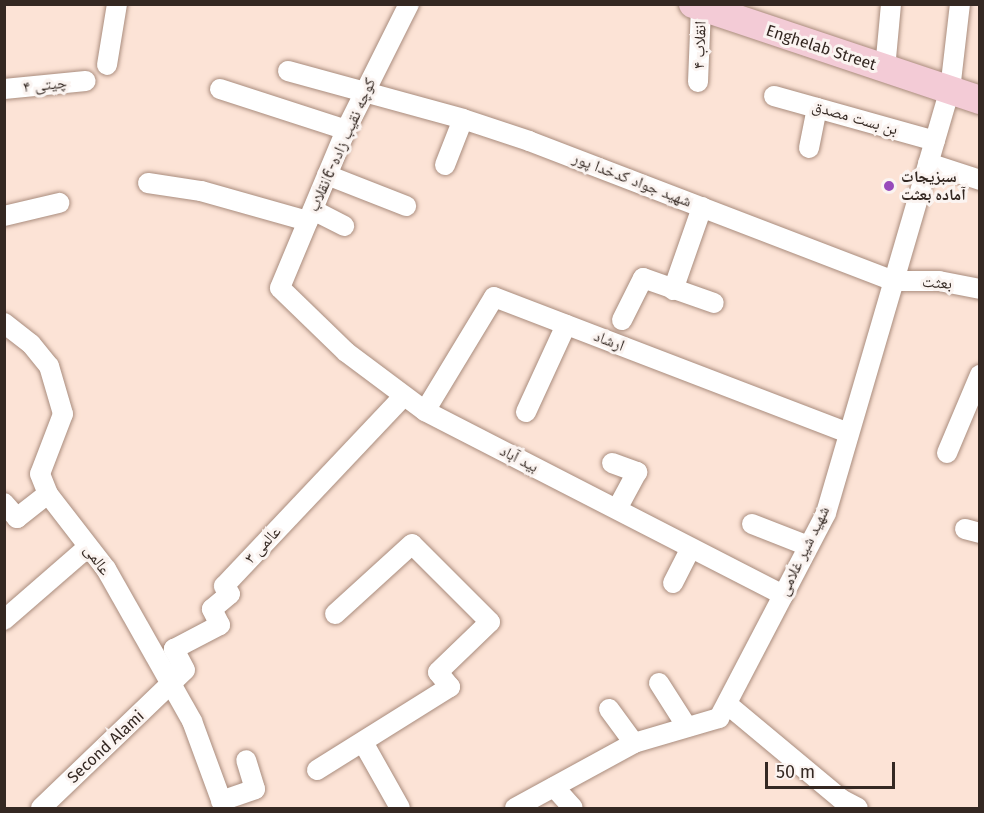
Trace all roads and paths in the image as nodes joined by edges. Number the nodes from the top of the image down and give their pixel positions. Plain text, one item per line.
1 (117, 4) edge
2 (409, 4) edge
3 (891, 4) edge
4 (960, 4) edge
5 (697, 6) edge
6 (107, 65) dead end
7 (885, 69) junction
8 (288, 71) dead end
9 (86, 81) dead end
10 (698, 82) dead end
11 (4, 89) edge
12 (220, 89) dead end
13 (950, 90) junction
14 (365, 93) junction
15 (774, 96) dead end
16 (980, 100) edge
17 (817, 108) junction
18 (463, 118) junction
19 (346, 130) junction
20 (935, 141) junction
21 (809, 148) dead end
22 (928, 163) junction
23 (445, 165) dead end
24 (327, 175) junction
25 (980, 180) edge
26 (148, 183) dead end
27 (59, 203) dead end
28 (406, 206) dead end
29 (702, 207) junction
30 (310, 215) junction
31 (4, 216) edge
32 (344, 226) dead end
33 (894, 281) junction
34 (280, 288) joint
35 (980, 289) edge
36 (673, 290) junction
37 (714, 303) dead end
38 (622, 320) dead end
39 (4, 323) edge
40 (566, 325) junction
41 (980, 375) edge
42 (403, 397) junction
43 (425, 411) junction
44 (526, 412) dead end
45 (849, 433) junction
46 (947, 453) dead end
47 (612, 463) dead end
48 (48, 494) junction
49 (4, 503) edge
50 (617, 509) junction
51 (752, 524) dead end
52 (808, 546) junction
53 (88, 547) junction
54 (691, 548) junction
55 (673, 583) dead end
56 (783, 595) junction
57 (335, 614) dead end
58 (4, 620) edge
59 (659, 683) dead end
60 (171, 686) junction
61 (727, 704) junction
62 (609, 709) dead end
63 (687, 727) junction
64 (634, 743) junction
65 (364, 744) junction
66 (246, 760) dead end
67 (317, 770) dead end
68 (554, 787) junction
69 (223, 805) edge
70 (41, 808) edge
71 (400, 808) edge
72 (515, 808) edge
73 (573, 808) edge
74 (858, 808) edge

1 - 6 street
2 - 14 street, کوچه نقیب زاده-6انقلاب
3 - 7 street
4 - 13 street, شهید شیر غلامی
5 - 7 main road, Enghelab Street
5 - 10 street, انقلاب ۴
7 - 13 main road, Enghelab Street
8 - 14 street, شهید جواد کدخدا پور
9 - 11 street, چیتی ۴
12 - 19 street
13 - 16 main road, Enghelab Street
13 - 20 street, شهید شیر غلامی
14 - 18 street, شهید جواد کدخدا پور
14 - 19 street, کوچه نقیب زاده-6انقلاب
15 - 17 street, بن بست مصدق
17 - 20 street, بن بست مصدق
17 - 21 street
18 - 23 street
18 - 29 street, شهید جواد کدخدا پور
19 - 24 street, کوچه نقیب زاده-6انقلاب
20 - 22 street, شهید شیر غلامی
22 - 25 street
22 - 33 street, شهید شیر غلامی
24 - 28 street
24 - 30 street, کوچه نقیب زاده-6انقلاب
26 - 30 street
27 - 31 street
29 - 33 street, شهید جواد کدخدا پور
29 - 36 street
30 - 32 street
30 - 34 street, کوچه نقیب زاده-6انقلاب
33 - 35 street, بعثت
33 - 45 street, شهید شیر غلامی
34 - 42 street, بید آباد
36 - 37 street
36 - 38 street
39 - 48 street, عالمی
40 - 43 street, ارشاد
40 - 44 street
40 - 45 street, ارشاد
41 - 46 street
42 - 43 street, بید آباد
42 - 60 street, عالمی ۳
43 - 50 street, بید آباد
45 - 52 street, شهید شیر غلامی
47 - 50 street
48 - 49 street
48 - 53 street, عالمی
50 - 54 street, بید آباد
51 - 52 street
52 - 56 street, شهید شیر غلامی
53 - 58 street
53 - 60 street, عالمی
54 - 55 street
54 - 56 street, بید آباد
56 - 61 street, شهید شیر غلامی
57 - 65 street
59 - 63 street
60 - 69 street, عالمی
60 - 70 street, Second Alami
61 - 63 street, شهید شیر غلامی
61 - 74 street
62 - 64 street
63 - 64 street, شهید شیر غلامی
64 - 68 street, شهید شیر غلامی
65 - 67 street
65 - 71 street
66 - 69 street
68 - 72 street, شهید شیر غلامی
68 - 73 street

